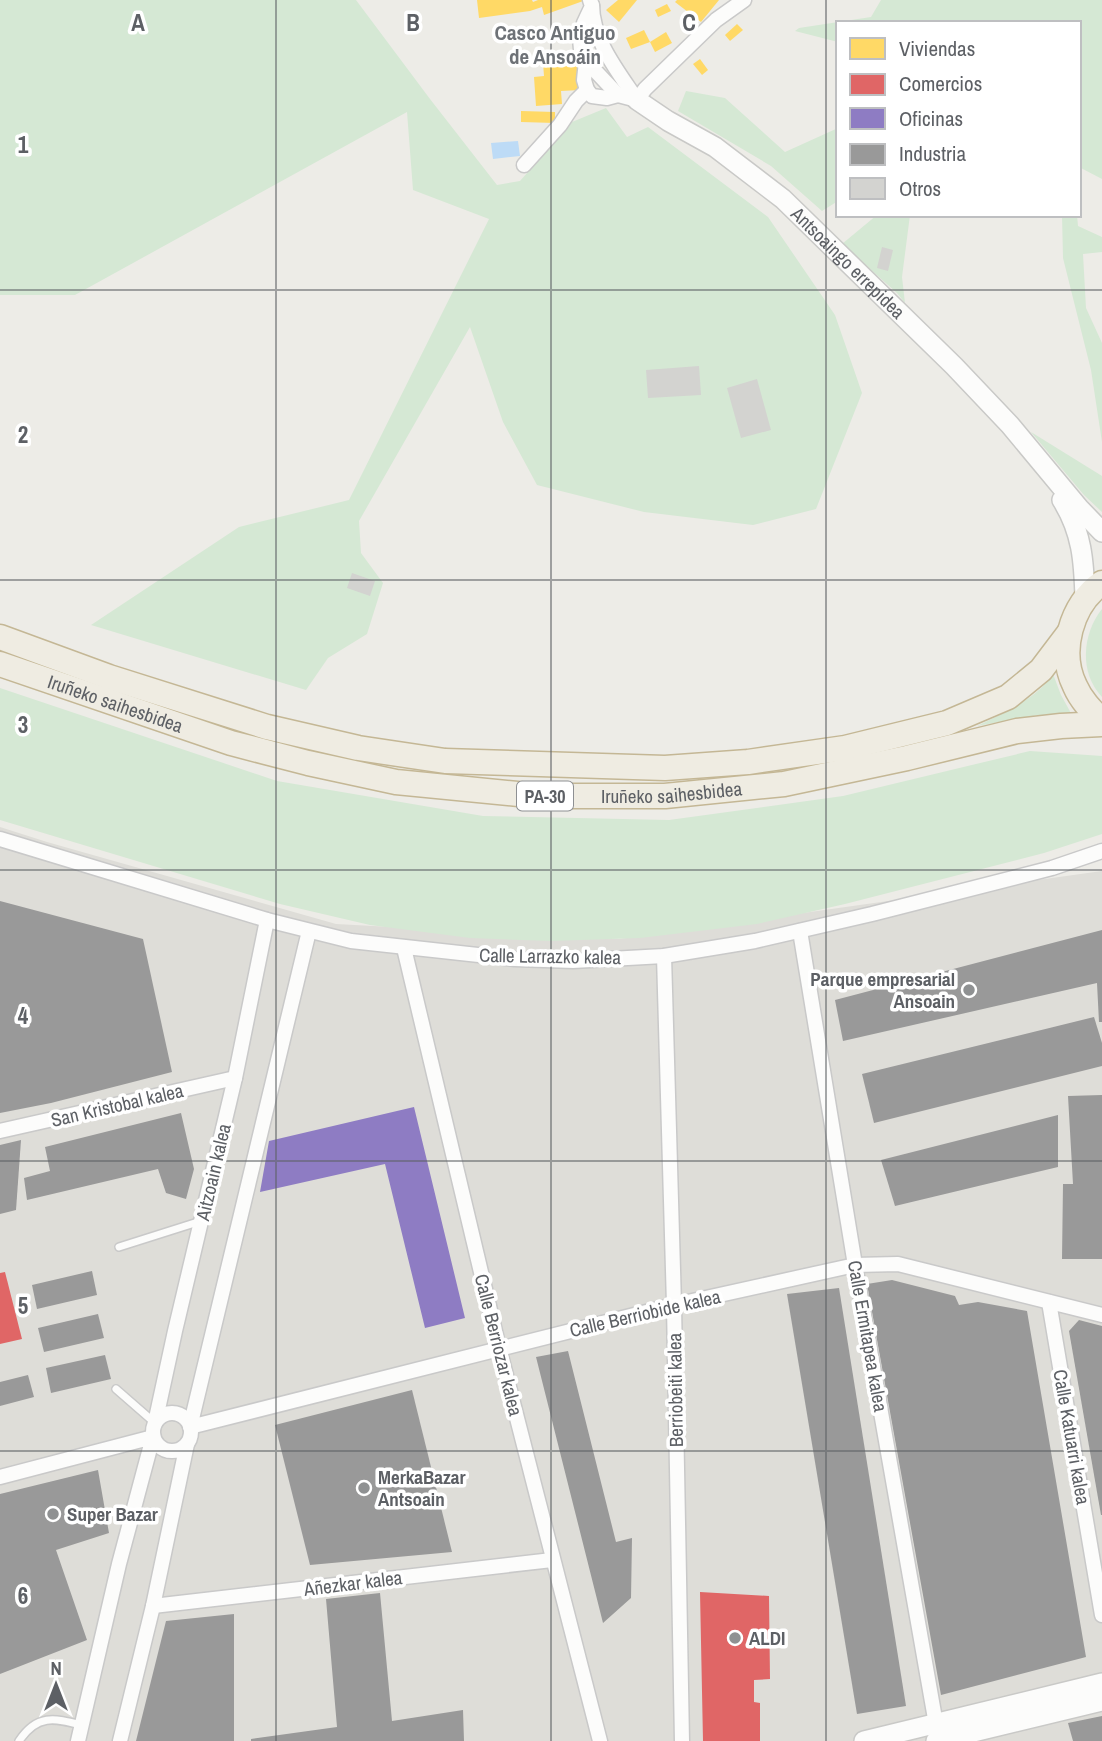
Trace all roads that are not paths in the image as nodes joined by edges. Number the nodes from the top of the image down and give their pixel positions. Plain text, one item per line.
1 (744, 0) edge
2 (593, 2) edge
3 (586, 61) junction
4 (587, 90) junction
5 (628, 98) junction
6 (524, 165) dead end
7 (1034, 454) junction
8 (1102, 532) edge
9 (1093, 591) edge
10 (1069, 633) junction
11 (0, 637) edge
12 (0, 664) edge
13 (1102, 722) edge
14 (0, 839) edge
15 (1102, 851) edge
16 (267, 920) junction
17 (309, 931) junction
18 (800, 931) junction
19 (404, 948) junction
20 (664, 956) junction
21 (235, 1078) junction
22 (0, 1131) edge
23 (201, 1221) junction
24 (119, 1247) dead end
25 (855, 1265) junction
26 (1049, 1301) junction
27 (674, 1305) junction
28 (1102, 1315) edge
29 (499, 1348) junction
30 (116, 1389) dead end
31 (190, 1427) junction
32 (154, 1430) junction
33 (187, 1444) junction
34 (0, 1477) edge
35 (552, 1560) junction
36 (153, 1606) junction
37 (1102, 1615) edge
38 (1102, 1683) edge
39 (1102, 1701) edge
40 (81, 1725) junction
41 (938, 1736) edge
42 (19, 1741) edge
43 (78, 1741) edge
44 (120, 1741) edge
45 (600, 1741) edge
46 (682, 1741) edge
47 (864, 1741) edge

1 - 5 street
2 - 3 street
2 - 5 street
3 - 4 street
3 - 5 street
4 - 5 street
4 - 6 street
5 - 7 street, Antsoaingo errepidea
7 - 8 street, Antsoaingo errepidea
7 - 9 street, Antsoaingo errepidea
9 - 10 highway, PA-30
10 - 11 highway, Iruñeko saihesbidea / PA-30
10 - 13 highway, PA-30
12 - 13 highway, Iruñeko saihesbidea / PA-30
14 - 16 street, Calle Larrazko kalea
15 - 18 street, Calle Larrazko kalea
16 - 17 street, Calle Larrazko kalea
16 - 21 street, Aitzoain kalea
17 - 19 street, Calle Larrazko kalea
17 - 31 street, Aitzoain kalea
18 - 20 street, Calle Larrazko kalea
18 - 25 street, Calle Ermitapea kalea
19 - 20 street, Calle Larrazko kalea
19 - 29 street, Calle Berriozar kalea
20 - 27 street, Berriobeiti kalea
21 - 22 street, San Kristobal kalea
21 - 23 street, Aitzoain kalea
23 - 24 lane
23 - 32 street, Aitzoain kalea
25 - 26 street, Calle Berriobide kalea
25 - 27 street, Calle Berriobide kalea
25 - 41 street, Calle Ermitapea kalea
26 - 28 street, Calle Berriobide kalea
26 - 37 street, Calle Katuarri kalea
27 - 29 street, Calle Berriobide kalea
27 - 46 street, Berriobeiti kalea
29 - 31 street, Calle Berriobide kalea
29 - 35 street, Calle Berriozar kalea
30 - 32 lane
31 - 32 street
31 - 33 street
32 - 33 street
32 - 34 street
32 - 40 street, Aitzoain kalea
33 - 36 street
35 - 36 street, Añezkar kalea
35 - 45 street, Calle Berriozar kalea
36 - 44 street
38 - 41 street
39 - 41 street
40 - 42 lane
40 - 43 street, Aitzoain kalea
41 - 47 street

